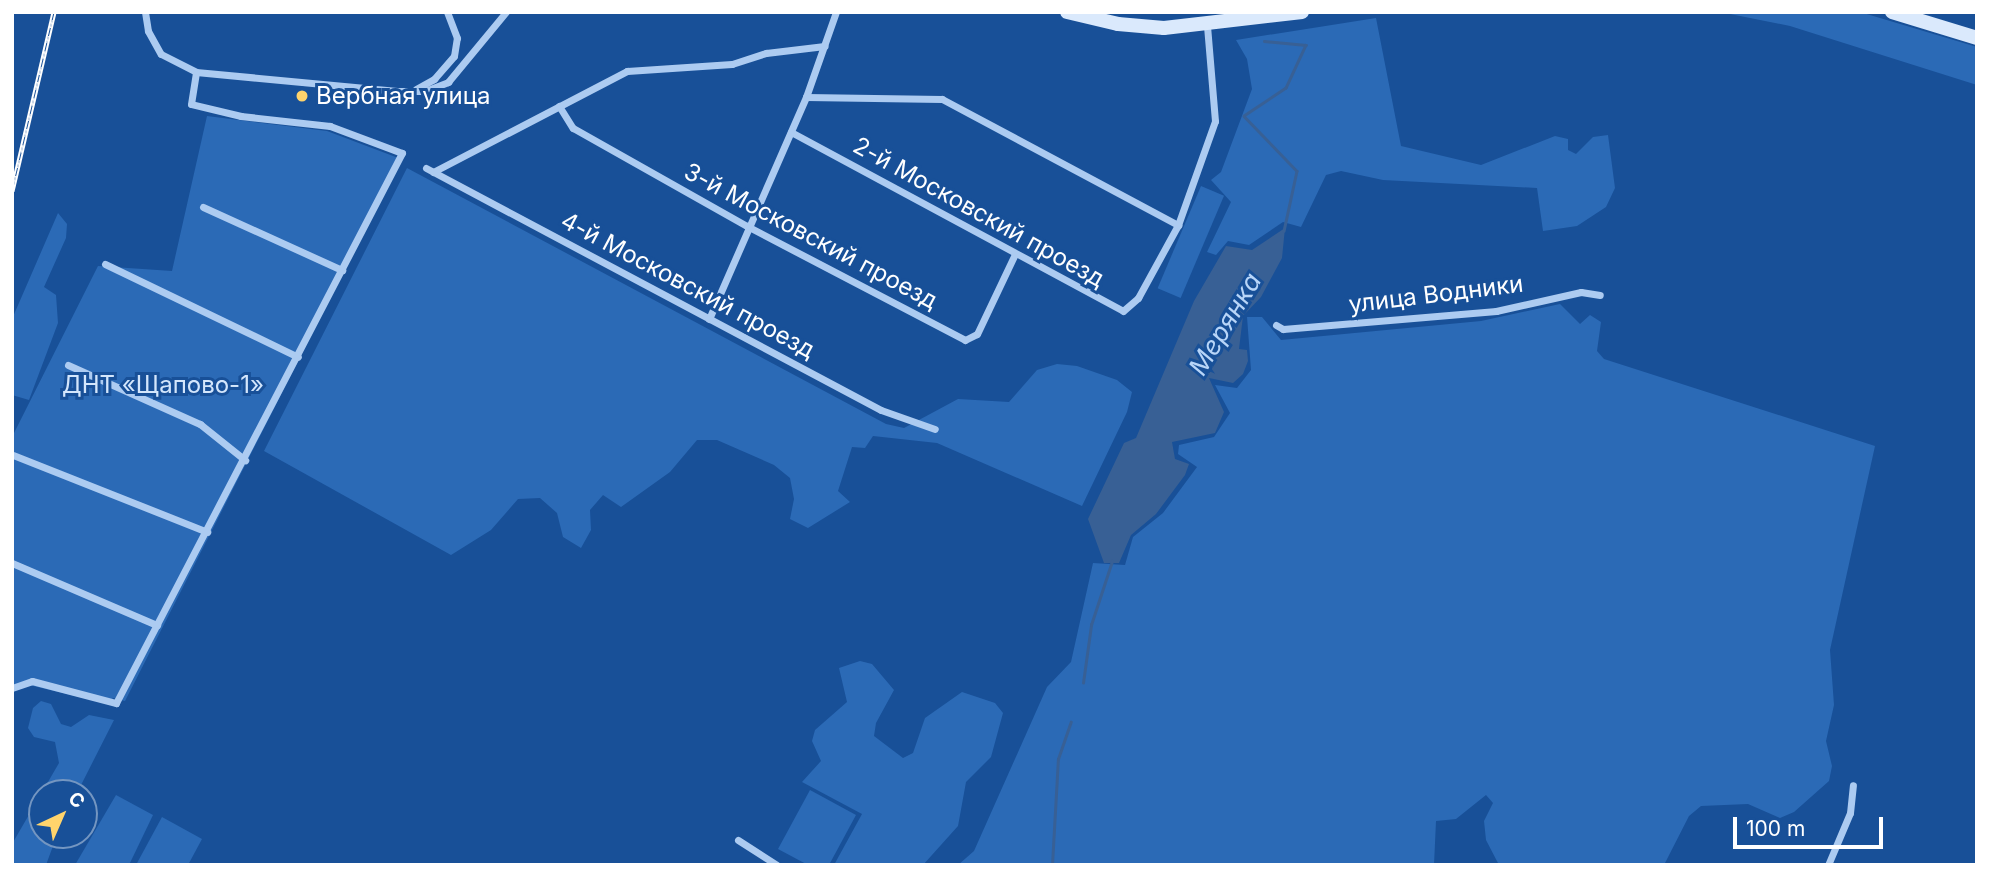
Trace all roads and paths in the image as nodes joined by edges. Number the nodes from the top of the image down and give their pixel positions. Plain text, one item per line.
1 (145, 12) edge
2 (447, 12) edge
3 (506, 12) edge
4 (836, 12) edge
5 (1067, 12) edge
6 (1302, 12) edge
7 (1892, 12) edge
8 (1207, 26) junction
9 (1977, 38) edge
10 (825, 46) junction
11 (196, 72) junction
12 (405, 91) junction
13 (806, 97) junction
14 (559, 106) junction
15 (791, 132) junction
16 (203, 207) dead end
17 (1178, 225) junction
18 (747, 226) junction
19 (1015, 254) junction
20 (105, 264) dead end
21 (342, 270) junction
22 (1600, 295) dead end
23 (709, 319) junction
24 (1276, 325) dead end
25 (298, 357) junction
26 (68, 365) dead end
27 (935, 429) dead end
28 (13, 455) edge
29 (245, 460) junction
30 (207, 531) junction
31 (12, 562) edge
32 (157, 625) junction
33 (12, 688) edge
34 (1853, 785) dead end
35 (738, 840) dead end
36 (777, 865) edge
37 (1828, 865) edge

1 - 11 street
2 - 12 street
3 - 12 street
4 - 10 street
5 - 8 main road
6 - 8 main road
7 - 9 main road
8 - 17 street
10 - 13 street
10 - 14 street
11 - 12 street
11 - 21 street
13 - 15 street
13 - 17 street
14 - 18 street, 3-й Московский проезд
14 - 23 street, 4-й Московский проезд
15 - 18 street
15 - 19 street, 2-й Московский проезд
16 - 21 street
17 - 19 street, 2-й Московский проезд
18 - 19 street, 3-й Московский проезд
18 - 23 street
20 - 25 street
21 - 25 street
22 - 24 street, улица Водники
23 - 27 street, 4-й Московский проезд
25 - 29 street
26 - 29 street
28 - 30 street
29 - 30 street
30 - 32 street
31 - 32 street
32 - 33 street
34 - 37 street
35 - 36 street

